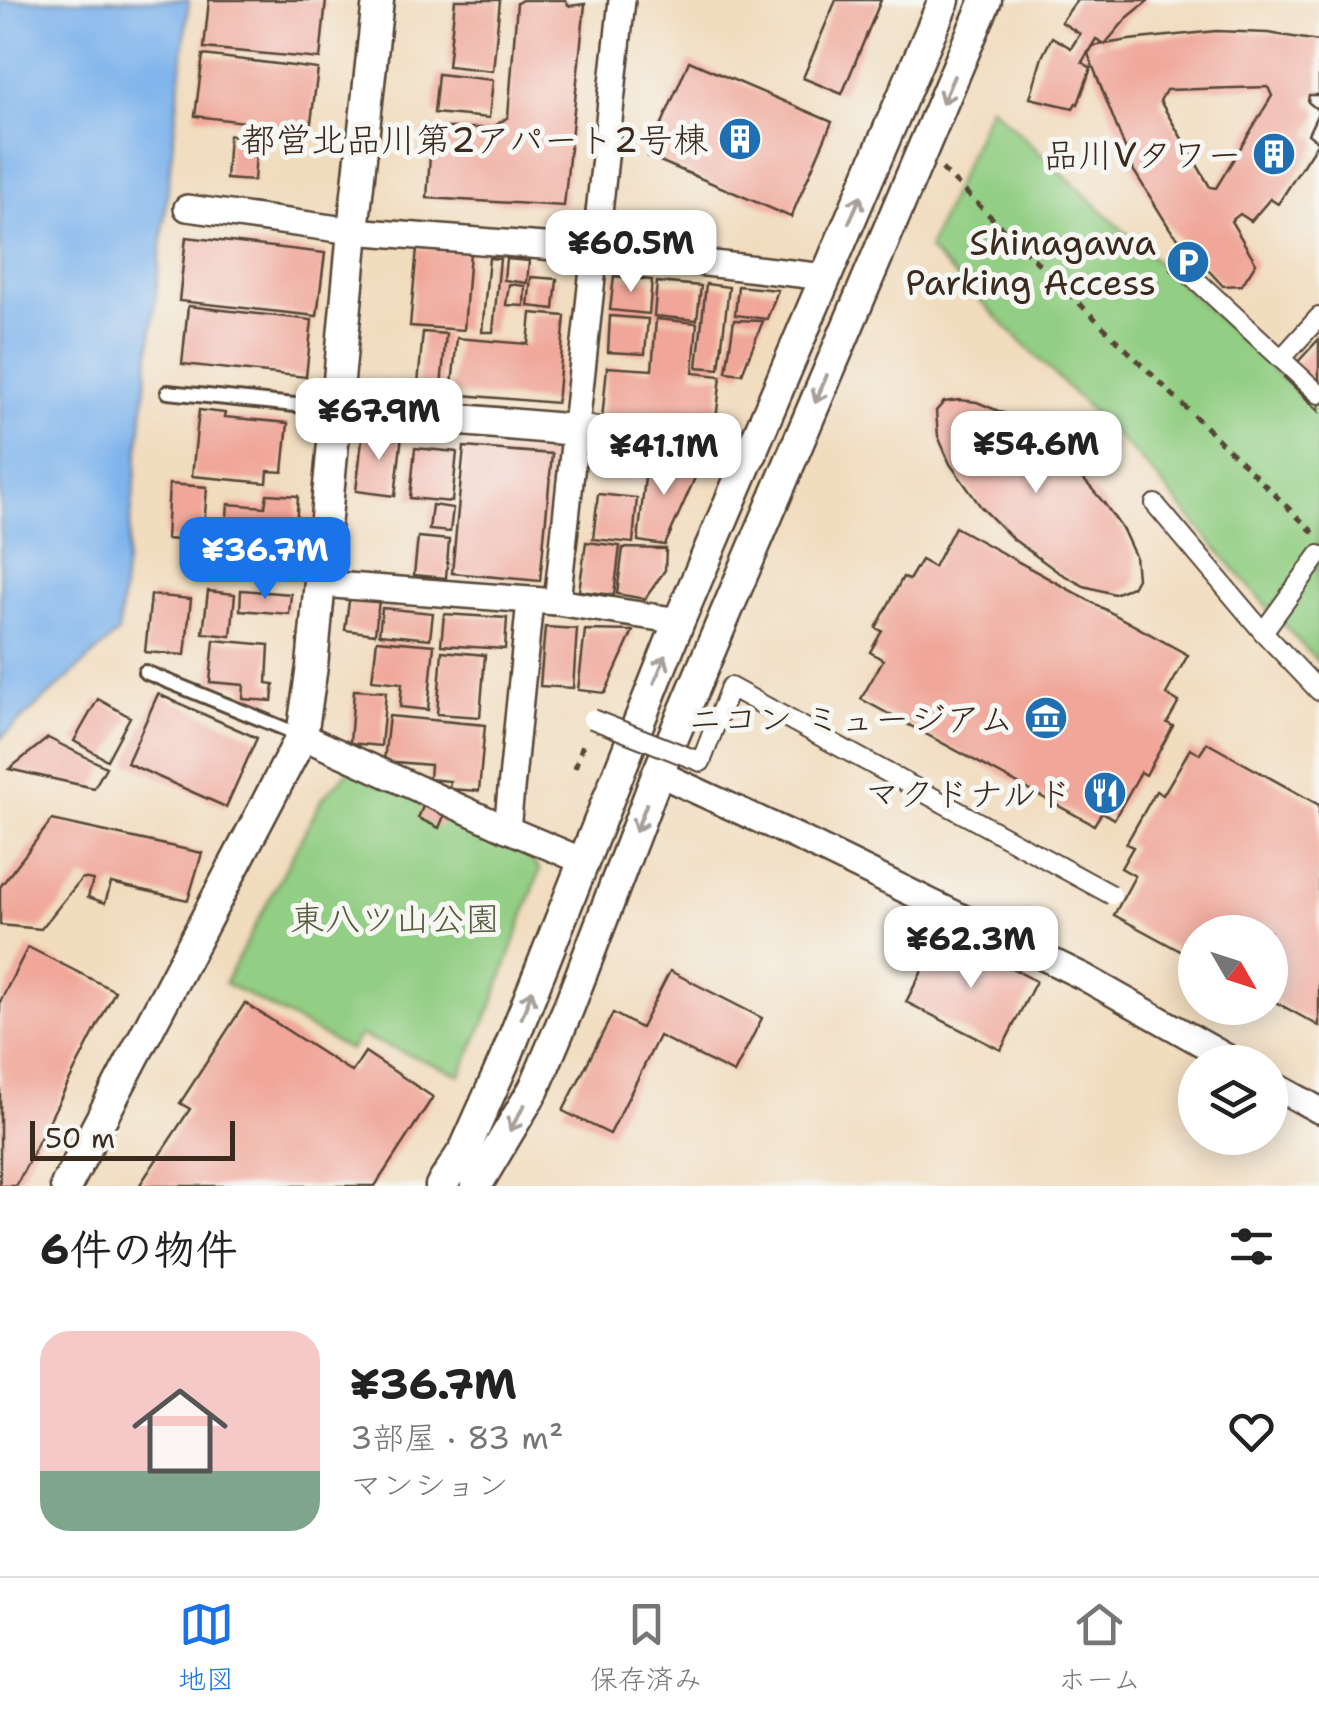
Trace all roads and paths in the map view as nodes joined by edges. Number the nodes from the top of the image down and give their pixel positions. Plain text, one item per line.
1 (378, 0) edge
2 (622, 0) edge
3 (944, 0) edge
4 (986, 0) edge
5 (942, 169) dead end
6 (187, 208) dead end
7 (353, 231) junction
8 (594, 250) junction
9 (1180, 265) dead end
10 (825, 277) junction
11 (1319, 318) edge
12 (1281, 359) junction
13 (168, 392) dead end
14 (1319, 394) edge
15 (336, 409) junction
16 (576, 430) junction
17 (752, 453) junction
18 (1154, 504) dead end
19 (1319, 538) edge
20 (1319, 555) edge
21 (320, 584) junction
22 (530, 601) junction
23 (556, 602) junction
24 (679, 621) junction
25 (1262, 632) junction
26 (145, 672) dead end
27 (1319, 691) edge
28 (592, 719) joint
29 (302, 736) junction
30 (575, 768) dead end
31 (658, 773) junction
32 (507, 829) junction
33 (584, 860) junction
34 (1112, 895) dead end
35 (1204, 1045) edge
36 (1288, 1092) edge
37 (1319, 1110) edge
38 (66, 1186) edge
39 (441, 1186) edge
40 (476, 1186) edge

1 - 7 street
2 - 8 street
10 -> 3 street
4 -> 31 street
5 - 19 path
6 - 7 street
7 - 8 street
7 - 15 street
8 - 10 street
8 - 16 street
9 - 12 street
10 - 17 street
11 - 12 street
12 - 14 street
13 - 15 lane
15 - 16 street
15 - 21 street
16 - 17 street
16 - 23 street
17 - 24 street
18 - 25 street
20 - 25 street
21 - 22 street
21 - 29 street
22 - 23 street
22 - 32 street
23 - 24 street
33 -> 24 street
25 - 27 street
26 - 29 lane
28 - 30 path
28 - 34 street, bridge
29 - 32 street
29 - 38 street
31 - 35 street
31 -> 40 street
32 - 33 street
39 -> 33 street
36 - 37 street

